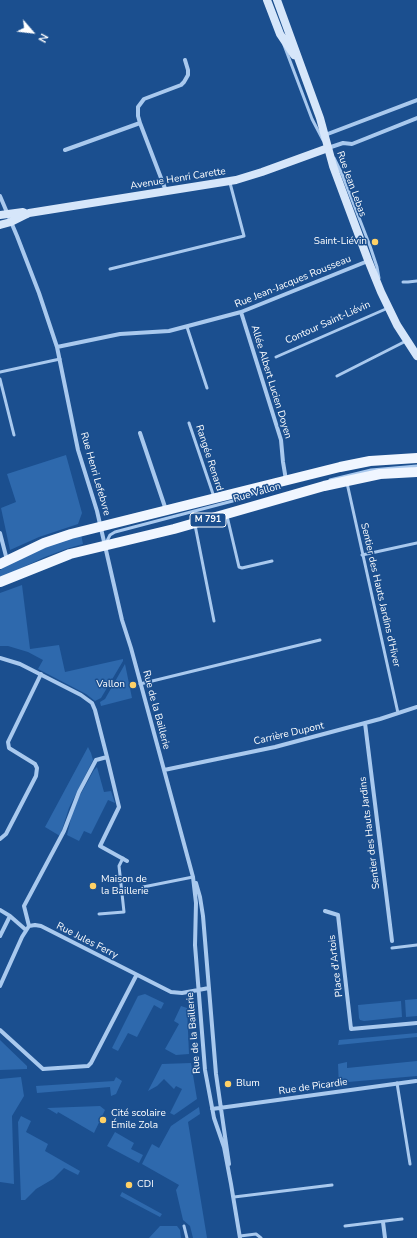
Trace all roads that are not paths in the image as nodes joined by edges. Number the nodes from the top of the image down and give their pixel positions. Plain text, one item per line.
1 (267, 0) edge
2 (278, 2) edge
3 (277, 28) junction
4 (185, 60) dead end
5 (302, 72) junction
6 (417, 100) edge
7 (417, 118) edge
8 (140, 123) junction
9 (325, 135) junction
10 (328, 148) junction
11 (66, 150) dead end
12 (229, 181) junction
13 (166, 191) junction
14 (0, 196) edge
15 (4, 214) edge
16 (27, 214) junction
17 (11, 222) junction
18 (0, 225) edge
19 (368, 260) junction
20 (110, 269) dead end
21 (417, 281) edge
22 (403, 282) dead end
23 (381, 292) junction
24 (387, 305) junction
25 (242, 312) junction
26 (187, 327) junction
27 (406, 341) junction
28 (57, 346) junction
29 (417, 356) edge
30 (276, 357) dead end
31 (60, 359) junction
32 (0, 372) edge
33 (337, 376) dead end
34 (0, 379) edge
35 (207, 388) dead end
36 (190, 423) dead end
37 (140, 433) dead end
38 (14, 435) dead end
39 (417, 458) edge
40 (417, 466) edge
41 (417, 472) edge
42 (286, 480) junction
43 (346, 481) junction
44 (270, 484) junction
45 (309, 490) junction
46 (214, 498) junction
47 (166, 510) junction
48 (226, 514) junction
49 (194, 523) junction
50 (101, 526) junction
51 (0, 533) edge
52 (417, 544) edge
53 (105, 546) junction
54 (362, 555) junction
55 (272, 561) dead end
56 (4, 562) edge
57 (0, 582) edge
58 (214, 620) dead end
59 (320, 640) dead end
60 (0, 658) edge
61 (41, 674) junction
62 (140, 684) junction
63 (417, 707) edge
64 (398, 713) junction
65 (365, 723) junction
66 (107, 757) junction
67 (164, 770) junction
68 (0, 839) edge
69 (125, 860) joint
70 (193, 877) junction
71 (143, 887) dead end
72 (0, 910) edge
73 (324, 911) dead end
74 (99, 914) dead end
75 (10, 916) junction
76 (27, 928) junction
77 (0, 936) edge
78 (392, 941) dead end
79 (417, 945) edge
80 (392, 948) dead end
81 (136, 976) junction
82 (0, 986) edge
83 (209, 988) junction
84 (199, 990) junction
85 (417, 1023) edge
86 (0, 1030) edge
87 (416, 1081) edge
88 (397, 1083) junction
89 (222, 1108) junction
90 (212, 1109) junction
91 (410, 1164) dead end
92 (232, 1184) junction
93 (332, 1185) dead end
94 (234, 1197) junction
95 (402, 1219) dead end
96 (383, 1222) junction
97 (184, 1226) dead end
98 (345, 1226) dead end
99 (240, 1237) edge
100 (187, 1238) edge
101 (261, 1238) edge
102 (385, 1238) edge

1 - 3 main road, Rue Jean Lebas
2 - 5 main road, Rue Jean Lebas
3 - 5 main road, Rue Jean Lebas
3 - 10 lane
4 - 8 street
5 - 9 main road, Rue Jean Lebas
6 - 9 street
7 - 10 street
8 - 11 street
8 - 13 street
9 - 10 main road, Rue Jean Lebas
10 - 12 main road, Avenue Henri Carette
10 - 19 main road, Rue Jean Lebas
10 - 23 lane
12 - 13 main road, Avenue Henri Carette
12 - 20 lane
13 - 16 main road, Avenue Henri Carette
14 - 15 street, Rue Henri Lefebvre
15 - 16 main road, Avenue Henri Carette
15 - 17 street, Rue Henri Lefebvre
16 - 17 main road, Avenue Henri Carette
17 - 18 main road, Avenue Henri Carette
17 - 28 street, Rue Henri Lefebvre
19 - 23 main road, Rue Jean Lebas
19 - 25 street, Rue Jean-Jacques Rousseau
21 - 22 lane
23 - 24 main road, Rue Jean Lebas
24 - 27 main road
24 - 30 lane, Contour Saint-Liévin
25 - 26 street, Rue Jean-Jacques Rousseau
25 - 42 street, Allée Albert Lucien Doyen
26 - 28 street, Rue Jean-Jacques Rousseau
26 - 35 lane
27 - 29 main road
27 - 33 lane
28 - 31 street, Rue Henri Lefebvre
31 - 32 lane
31 - 50 street, Rue Henri Lefebvre
34 - 38 lane
36 - 46 lane, Rangée Renard
37 - 47 street
39 - 42 main road, Rue Vallon / M 791
40 - 45 lane
41 - 43 main road, Rue Vallon / M 791
42 - 44 main road, Rue Vallon / M 791
43 - 45 main road, Rue Vallon / M 791
43 - 54 lane, Sentier des Hauts Jardins d'Hiver
44 - 46 main road, Rue Vallon / M 791
44 - 53 lane, Rue Vallon
45 - 48 main road, Rue Vallon / M 791
46 - 47 main road, Rue Vallon / M 791
47 - 50 main road, Rue Vallon / M 791
48 - 49 main road, Rue Vallon / M 791
48 - 55 lane
49 - 53 main road, Rue Vallon / M 791
49 - 58 lane
50 - 53 street, Rue Henri Lefebvre
50 - 56 main road, Rue Vallon / M 791
51 - 56 street
52 - 54 lane
53 - 57 main road, Rue Vallon / M 791
53 - 62 street, Rue de la Baillerie
54 - 64 lane, Sentier des Hauts Jardins d'Hiver
59 - 62 lane
60 - 61 street
61 - 66 street
61 - 68 street
62 - 67 street, Rue de la Baillerie
63 - 64 street, Carrière Dupont
64 - 65 street, Carrière Dupont
65 - 67 street, Carrière Dupont
65 - 78 street, Sentier des Hauts Jardins
66 - 69 street
66 - 76 street
67 - 70 street, Rue de la Baillerie
69 - 74 lane
70 - 71 lane
70 - 83 street, Rue de la Baillerie
70 - 84 street, Rue de la Baillerie
72 - 75 street
73 - 85 street, Place d'Artois
75 - 76 street
75 - 77 street
76 - 81 street, Rue Jules Ferry
76 - 82 street
79 - 80 lane
81 - 84 street, Rue Jules Ferry
81 - 86 street
83 - 84 street, Rue Jules Ferry
83 - 89 street, Rue de la Baillerie
84 - 90 street, Rue de la Baillerie
87 - 88 street, Rue de Picardie
88 - 89 street, Rue de Picardie
88 - 91 lane
89 - 90 street, Rue de Picardie
89 - 92 street, Rue de la Baillerie
90 - 92 street, Rue de la Baillerie
92 - 94 street, Rue de la Baillerie
93 - 94 lane
94 - 99 street, Rue de la Baillerie
95 - 96 lane
96 - 98 lane
96 - 102 street
97 - 100 lane
99 - 101 lane

